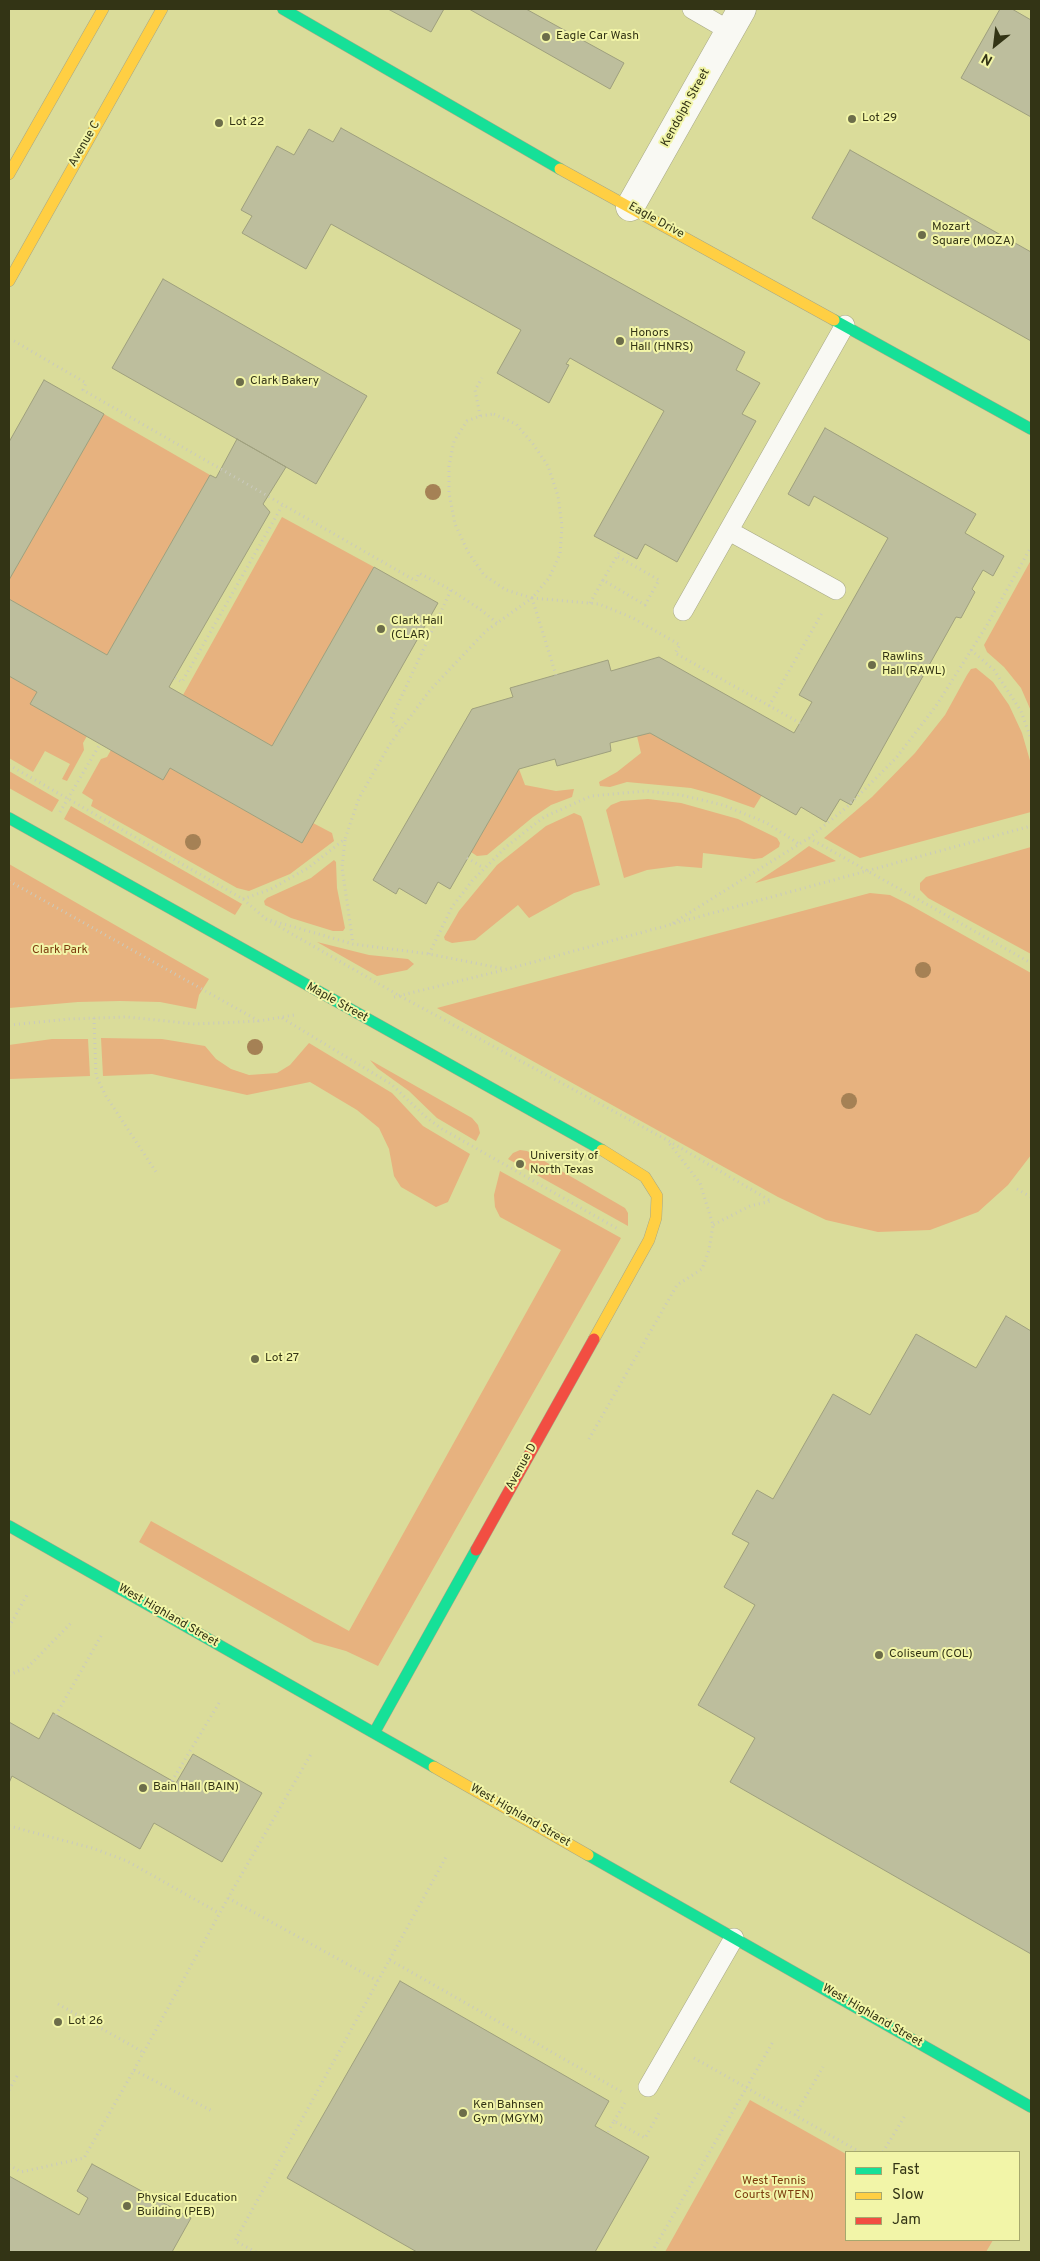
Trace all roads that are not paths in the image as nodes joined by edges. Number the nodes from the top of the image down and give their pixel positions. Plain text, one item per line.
1 (103, 9) edge
2 (162, 9) edge
3 (282, 9) edge
4 (692, 9) edge
5 (736, 20) edge
6 (9, 174) edge
7 (630, 207) junction
8 (9, 280) edge
9 (846, 325) junction
10 (1031, 429) edge
11 (729, 530) junction
12 (836, 590) dead end
13 (683, 611) dead end
14 (9, 818) edge
15 (657, 1196) joint
16 (9, 1526) edge
17 (374, 1733) junction
18 (734, 1938) junction
19 (648, 2087) dead end
20 (1031, 2107) edge

1 - 6 street
2 - 8 street, Avenue C
3 - 7 street, Eagle Drive
4 - 5 lane
5 - 7 street, Kendolph Street
7 - 9 street, Eagle Drive
9 - 10 street, Eagle Drive
9 - 11 lane
11 - 12 lane
11 - 13 lane
14 - 15 street, Maple Street
15 - 17 street, Avenue D
16 - 17 street, West Highland Street
17 - 18 street, West Highland Street
18 - 19 lane
18 - 20 street, West Highland Street

